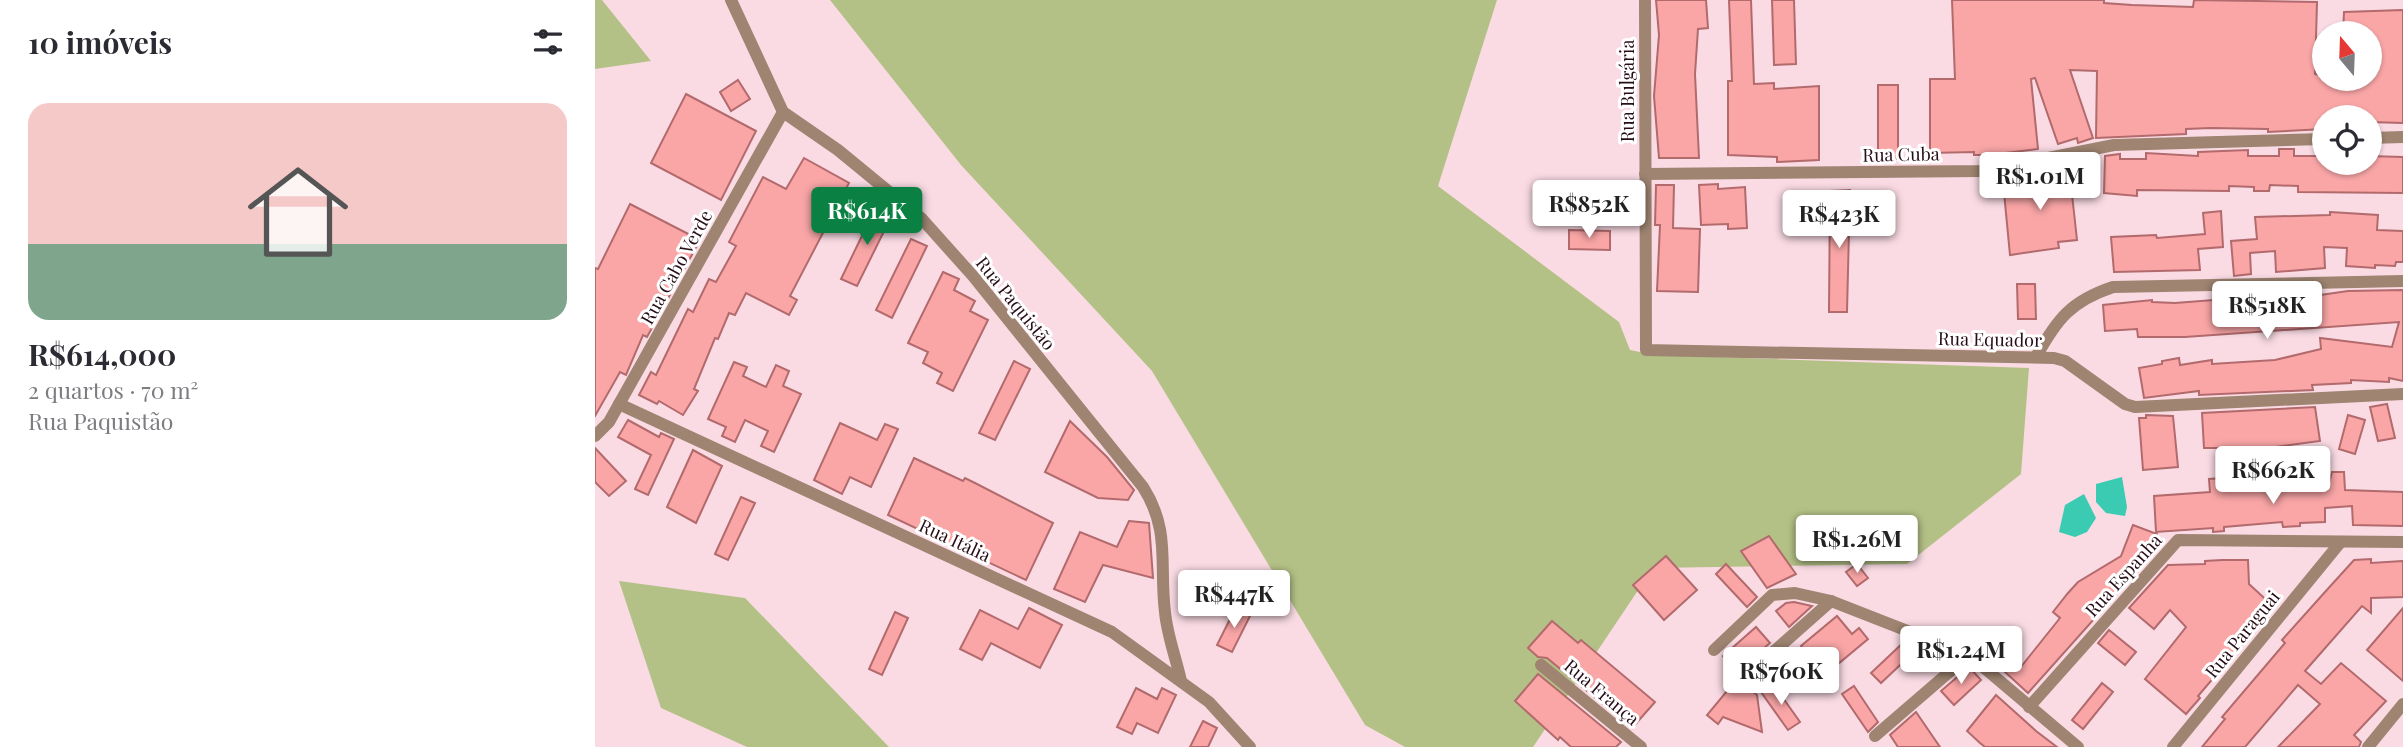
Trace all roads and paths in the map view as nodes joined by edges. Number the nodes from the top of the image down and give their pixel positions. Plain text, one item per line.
1 (730, 0) edge
2 (1644, 0) edge
3 (783, 112) junction
4 (2403, 137) edge
5 (2382, 138) edge
6 (2312, 139) edge
7 (1645, 174) junction
8 (2403, 281) edge
9 (1646, 350) joint
10 (2036, 357) junction
11 (2403, 394) edge
12 (619, 404) junction
13 (595, 436) edge
14 (2403, 542) edge
15 (2339, 544) junction
16 (1831, 601) junction
17 (1714, 650) dead end
18 (1969, 655) junction
19 (1541, 665) dead end
20 (1753, 670) dead end
21 (1181, 681) junction
22 (2403, 704) edge
23 (2029, 707) junction
24 (1875, 736) dead end
25 (1634, 745) edge
26 (1250, 747) edge
27 (2078, 747) edge
28 (2173, 747) edge
29 (2368, 747) edge

1 - 3 street
2 - 7 street, Rua Bulgária
3 - 12 street, Rua Cabo Verde
3 - 21 street, Rua Paquistão
4 - 5 street
6 - 7 street, Rua Cuba
7 - 9 street, Rua Bulgária
8 - 10 street
9 - 10 street, Rua Equador
10 - 11 street, Rua Equador
12 - 13 street, Rua Cabo Verde
12 - 21 street, Rua Itália
14 - 15 street, Rua Espanha
15 - 23 street, Rua Espanha
15 - 28 street, Rua Paraguai
16 - 17 street
16 - 18 street
16 - 20 street
18 - 23 street
18 - 24 street
19 - 25 street, Rua França
21 - 26 street, Rua Itália
22 - 29 street
23 - 27 street

